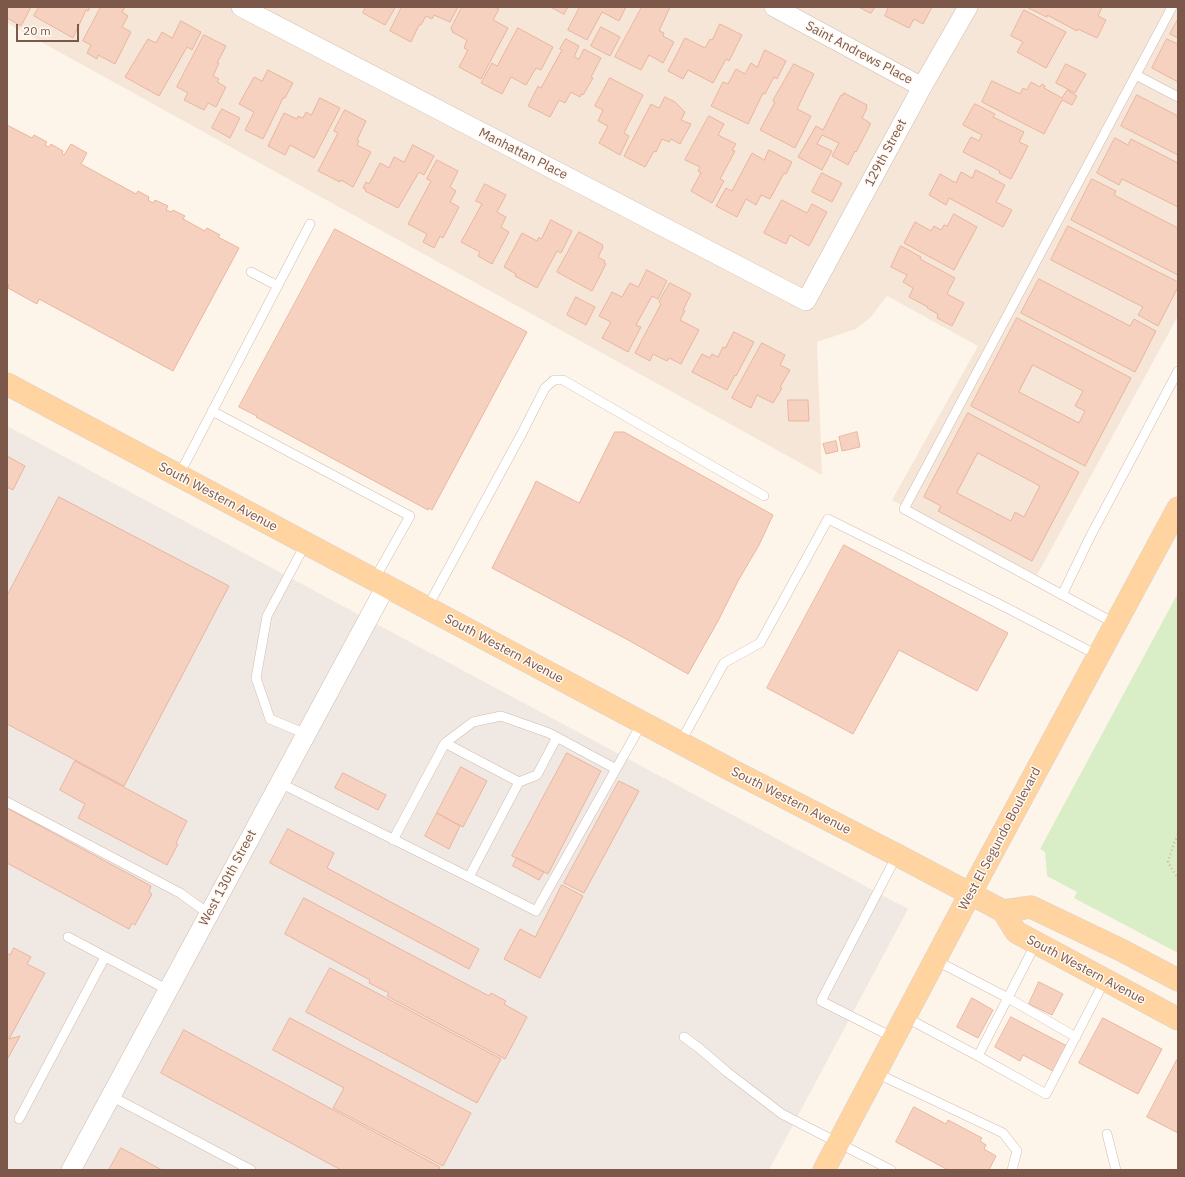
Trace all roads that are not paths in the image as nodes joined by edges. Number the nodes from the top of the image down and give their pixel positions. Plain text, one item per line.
1 (241, 7) edge
2 (774, 7) edge
3 (968, 7) edge
4 (1172, 7) edge
5 (1136, 74) junction
6 (922, 87) junction
7 (1178, 97) edge
8 (310, 224) dead end
9 (250, 272) dead end
10 (278, 286) junction
11 (806, 301) joint
12 (1178, 371) edge
13 (7, 384) edge
14 (212, 411) junction
15 (178, 476) junction
16 (764, 496) dead end
17 (1178, 508) edge
18 (306, 543) junction
19 (380, 583) junction
20 (1062, 595) junction
21 (427, 608) junction
22 (1116, 624) junction
23 (1099, 656) junction
24 (642, 723) junction
25 (306, 734) junction
26 (557, 738) junction
27 (445, 744) junction
28 (680, 744) junction
29 (616, 769) junction
30 (519, 782) junction
31 (280, 783) junction
32 (7, 802) edge
33 (393, 840) junction
34 (897, 855) junction
35 (469, 877) junction
36 (970, 894) junction
37 (1003, 911) junction
38 (209, 914) junction
39 (68, 937) dead end
40 (1036, 943) junction
41 (105, 957) junction
42 (935, 960) junction
43 (1106, 980) junction
44 (1178, 980) edge
45 (168, 990) junction
46 (1008, 998) junction
47 (905, 1017) junction
48 (1178, 1019) edge
49 (684, 1037) dead end
50 (1076, 1037) junction
51 (894, 1038) junction
52 (978, 1056) junction
53 (876, 1073) junction
54 (111, 1096) junction
55 (19, 1119) dead end
56 (1108, 1134) dead end
57 (838, 1143) junction
58 (71, 1170) edge
59 (251, 1170) edge
60 (824, 1170) edge
61 (891, 1170) edge
62 (1012, 1170) edge
63 (1116, 1170) edge

1 - 11 street, Manhattan Place
2 - 6 street, Saint Andrews Place
3 - 6 street, 129th Street
4 - 5 lane
5 - 7 lane
5 - 20 lane
6 - 11 street, 129th Street
8 - 10 lane
9 - 10 lane
10 - 14 lane
12 - 20 lane
13 - 15 main road, South Western Avenue
14 - 15 lane
14 - 19 lane
15 - 18 main road, South Western Avenue
16 - 21 lane
17 - 22 main road, West El Segundo Boulevard
18 - 19 main road, South Western Avenue
18 - 25 lane
19 - 21 main road, South Western Avenue
19 - 25 street, West 130th Street
20 - 22 lane
21 - 24 main road, South Western Avenue
22 - 23 main road, West El Segundo Boulevard
23 - 28 lane
23 - 36 main road, West El Segundo Boulevard
24 - 28 main road, South Western Avenue
24 - 29 lane
25 - 31 street, West 130th Street
26 - 27 lane
26 - 29 lane
26 - 30 lane
27 - 30 lane
27 - 33 lane
28 - 34 main road, South Western Avenue
29 - 35 lane
30 - 35 lane
31 - 33 lane
31 - 38 street, West 130th Street
32 - 38 lane
33 - 35 lane
34 - 36 main road, South Western Avenue
34 - 51 lane
36 - 37 main road, South Western Avenue
36 - 42 main road, West El Segundo Boulevard
37 - 40 main road, South Western Avenue
37 - 44 main road
38 - 45 street, West 130th Street
39 - 41 lane
40 - 43 main road, South Western Avenue
40 - 46 lane
41 - 45 lane
41 - 55 lane
42 - 46 lane
42 - 47 main road, West El Segundo Boulevard
43 - 48 main road, South Western Avenue
43 - 50 lane
45 - 54 street, West 130th Street
46 - 50 lane
46 - 52 lane
47 - 51 main road, West El Segundo Boulevard
47 - 52 lane
49 - 57 lane
50 - 52 lane
51 - 53 main road, West El Segundo Boulevard
53 - 57 main road, West El Segundo Boulevard
53 - 62 lane
54 - 58 street, West 130th Street
54 - 59 lane
56 - 63 lane
57 - 60 main road, West El Segundo Boulevard
57 - 61 lane

